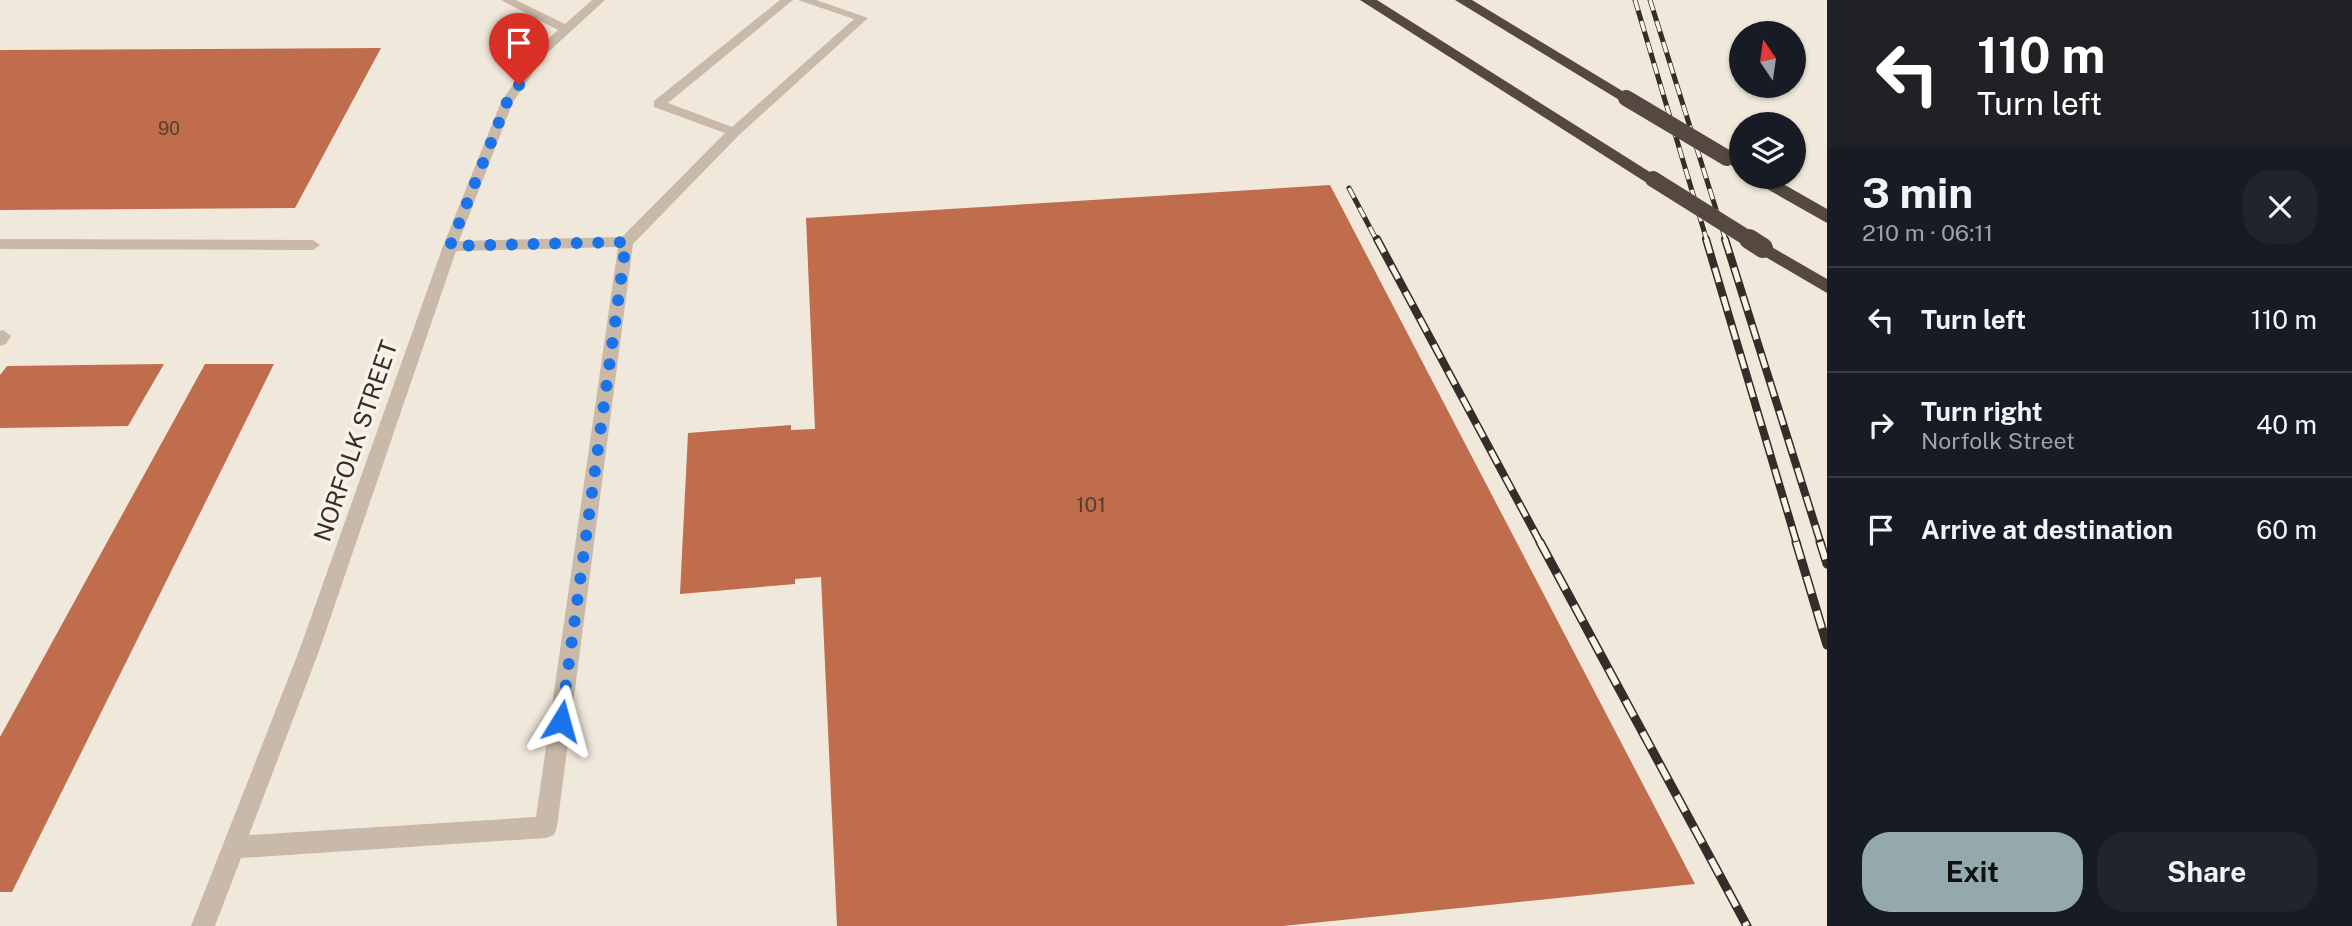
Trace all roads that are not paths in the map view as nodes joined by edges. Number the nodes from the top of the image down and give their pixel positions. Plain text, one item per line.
1 (508, 0) edge
2 (599, 0) edge
3 (787, 0) edge
4 (804, 0) edge
5 (1367, 0) edge
6 (1462, 0) edge
7 (565, 29) junction
8 (734, 132) junction
9 (1729, 159) edge
10 (1779, 189) edge
11 (1827, 217) edge
12 (626, 242) junction
13 (0, 244) edge
14 (313, 245) dead end
15 (450, 246) junction
16 (1827, 287) edge
17 (233, 847) junction
18 (203, 926) edge

1 - 7 street
2 - 7 street, NORFOLK STREET
3 - 8 street
4 - 8 street
5 - 16 highway, bridge
6 - 9 highway, bridge
7 - 15 street, NORFOLK STREET
8 - 12 street
10 - 11 highway
12 - 15 street
12 - 17 street
13 - 14 street
15 - 17 street, NORFOLK STREET
17 - 18 street, NORFOLK STREET

